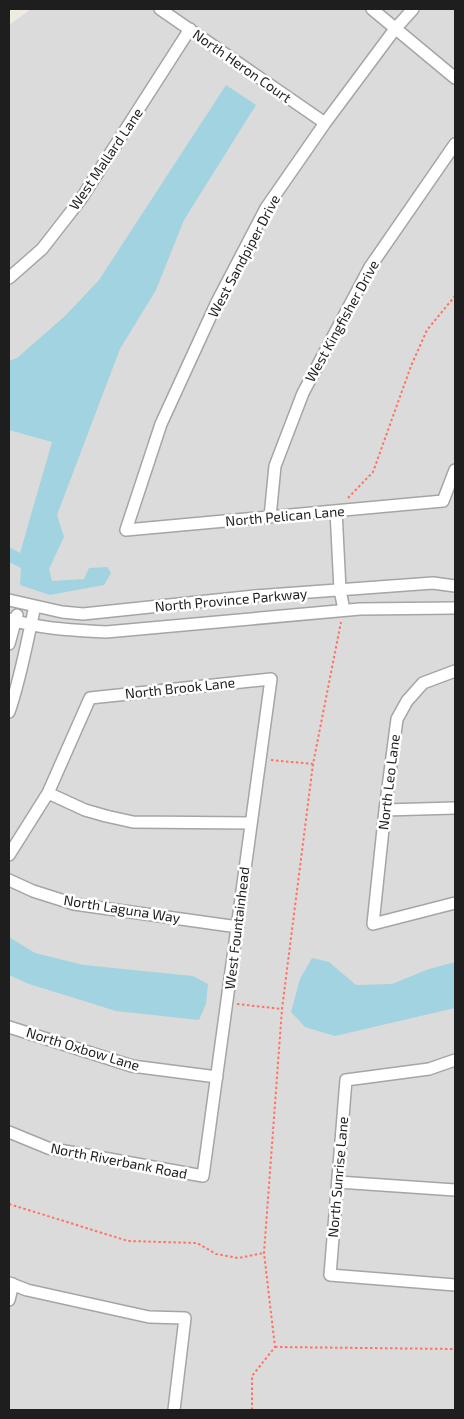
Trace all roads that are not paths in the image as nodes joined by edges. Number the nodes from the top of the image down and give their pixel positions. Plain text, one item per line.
1 (160, 9) edge
2 (372, 9) edge
3 (413, 9) edge
4 (190, 29) junction
5 (395, 29) junction
6 (455, 78) edge
7 (325, 123) junction
8 (455, 144) edge
9 (9, 278) edge
10 (455, 470) edge
11 (336, 511) junction
12 (270, 517) junction
13 (126, 530) joint
14 (455, 586) edge
15 (340, 590) junction
16 (14, 602) edge
17 (35, 606) junction
18 (455, 608) edge
19 (344, 610) junction
20 (12, 620) edge
21 (30, 624) junction
22 (9, 644) edge
23 (455, 671) edge
24 (271, 679) joint
25 (9, 712) edge
26 (48, 793) junction
27 (455, 808) edge
28 (385, 810) junction
29 (250, 823) junction
30 (9, 854) edge
31 (9, 880) edge
32 (455, 904) edge
33 (238, 927) junction
34 (9, 1027) edge
35 (455, 1060) edge
36 (217, 1077) junction
37 (9, 1132) edge
38 (203, 1176) joint
39 (338, 1182) junction
40 (455, 1190) edge
41 (11, 1284) edge
42 (455, 1285) edge
43 (9, 1300) edge
44 (174, 1410) edge

1 - 4 street, North Heron Court
2 - 5 street
3 - 5 street, West Sandpiper Drive
4 - 7 street, North Heron Court
4 - 9 street, West Mallard Lane
5 - 6 street
5 - 7 street, West Sandpiper Drive
7 - 13 street, West Sandpiper Drive
8 - 12 street, West Kingfisher Drive
10 - 11 street, North Pelican Lane
11 - 12 street, North Pelican Lane
11 - 15 street
12 - 13 street, North Pelican Lane
14 - 15 street, North Province Parkway
15 - 17 street, North Province Parkway
15 - 19 street
16 - 17 street, North Province Parkway
16 - 20 street
17 - 21 street
18 - 19 street, North Province Parkway
19 - 21 street, North Province Parkway
20 - 21 street, North Province Parkway
20 - 22 street
21 - 25 street
23 - 28 street, North Leo Lane
24 - 26 street, North Brook Lane
24 - 29 street, West Fountainhead
26 - 29 street
26 - 30 street
27 - 28 street
28 - 32 street, North Leo Lane
29 - 33 street, West Fountainhead
31 - 33 street, North Laguna Way
33 - 36 street, West Fountainhead
34 - 36 street, North Oxbow Lane
35 - 39 street, North Sunrise Lane
36 - 38 street, West Fountainhead
37 - 38 street, North Riverbank Road
39 - 40 street
39 - 42 street, North Sunrise Lane
41 - 43 street
41 - 44 street

